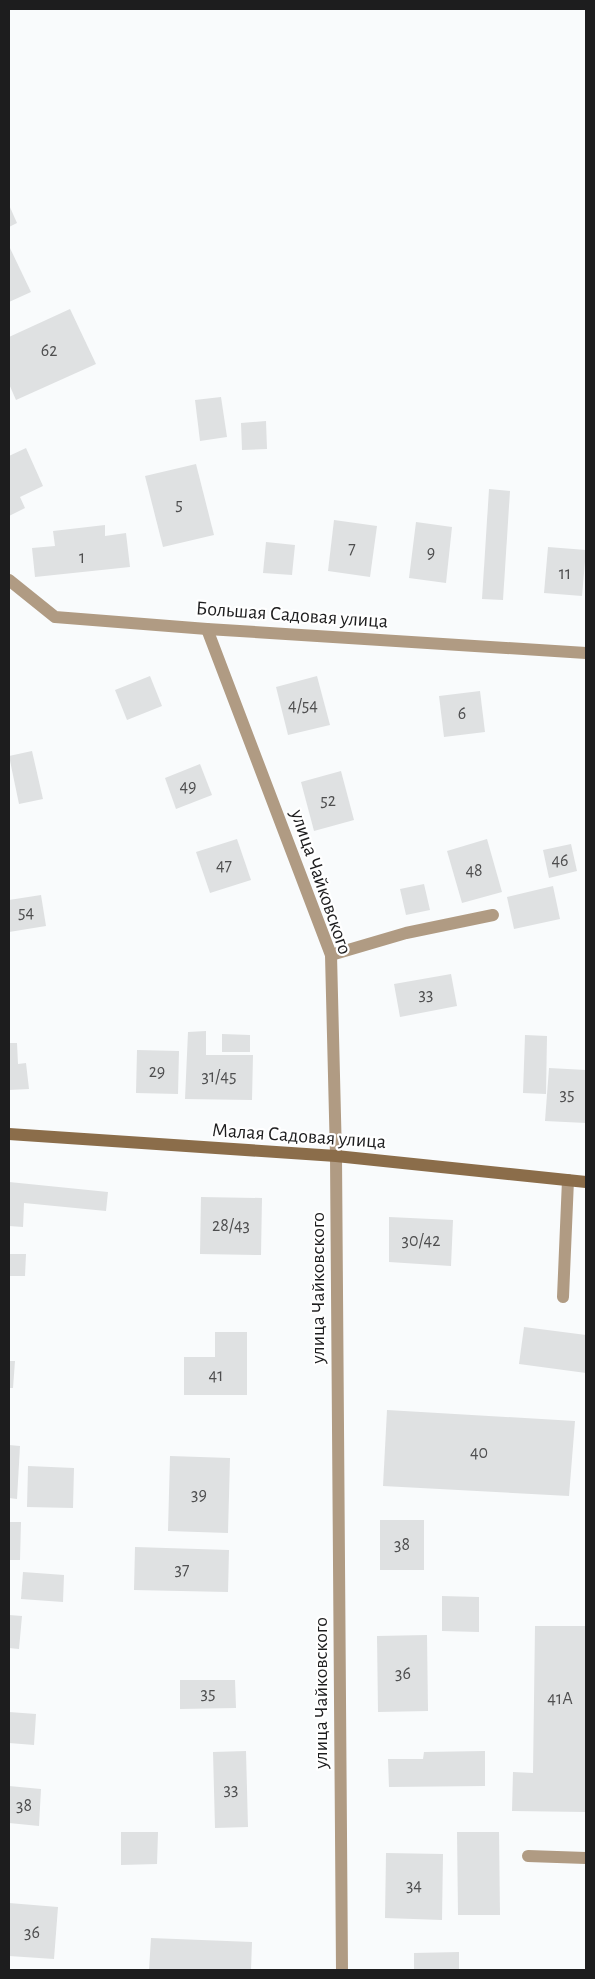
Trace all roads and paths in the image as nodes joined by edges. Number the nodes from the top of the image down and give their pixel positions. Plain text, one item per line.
1 (9, 580) edge
2 (207, 629) junction
3 (586, 653) edge
4 (493, 915) dead end
5 (331, 955) junction
6 (9, 1134) edge
7 (336, 1156) junction
8 (568, 1180) junction
9 (586, 1182) edge
10 (563, 1297) dead end
11 (528, 1856) dead end
12 (586, 1858) edge
13 (342, 1970) edge

1 - 2 street, Большая Садовая улица
2 - 3 street, Большая Садовая улица
2 - 5 street, улица Чайковского
4 - 5 street
5 - 7 street, улица Чайковского
6 - 7 main road, Малая Садовая улица
7 - 8 main road, Малая Садовая улица
7 - 13 street, улица Чайковского
8 - 9 main road, Малая Садовая улица
8 - 10 street
11 - 12 street

